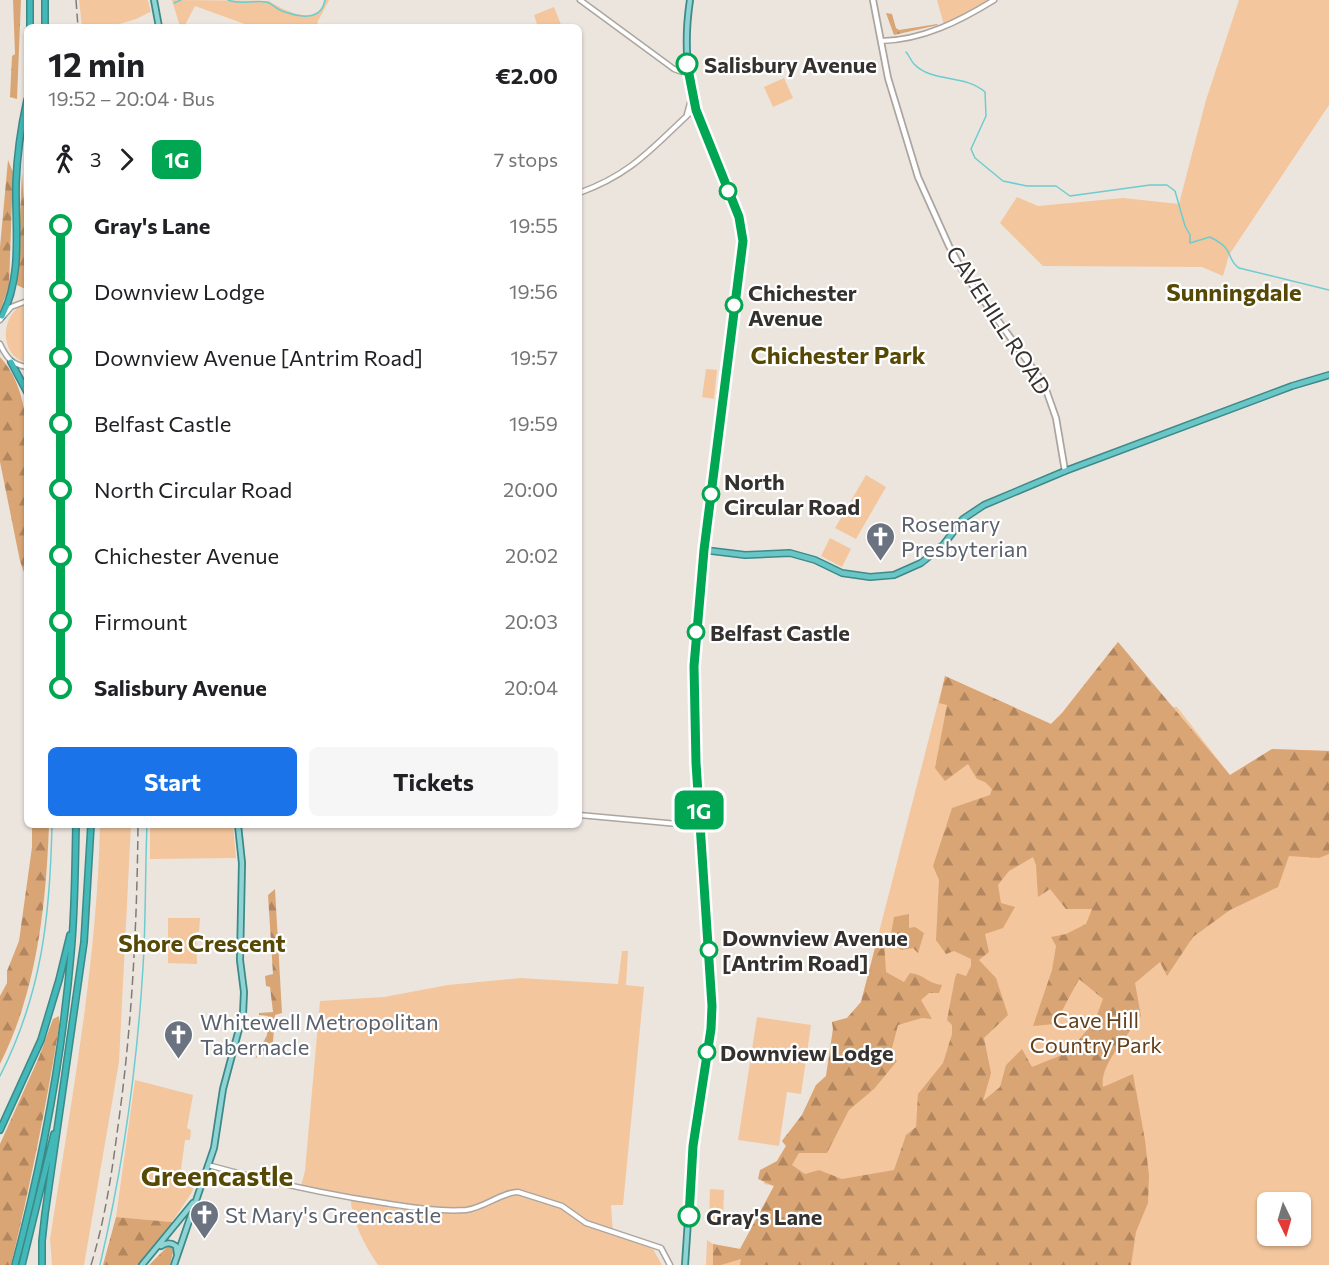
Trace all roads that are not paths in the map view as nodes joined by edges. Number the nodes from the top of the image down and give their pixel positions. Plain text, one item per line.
1 (30, 0) edge
2 (45, 0) edge
3 (154, 0) edge
4 (580, 0) edge
5 (690, 0) edge
6 (873, 0) edge
7 (994, 0) edge
8 (30, 24) edge
9 (45, 24) edge
10 (158, 24) edge
11 (880, 41) junction
12 (688, 74) junction
13 (692, 96) junction
14 (696, 110) junction
15 (24, 117) edge
16 (686, 117) junction
17 (582, 192) edge
18 (24, 301) edge
19 (1, 318) edge
20 (0, 344) edge
21 (0, 351) edge
22 (5, 355) junction
23 (11, 362) junction
24 (24, 366) edge
25 (1329, 375) edge
26 (24, 386) edge
27 (1065, 471) junction
28 (704, 550) junction
29 (582, 815) edge
30 (700, 826) junction
31 (76, 828) edge
32 (91, 828) edge
33 (238, 828) edge
34 (71, 929) junction
35 (57, 1124) junction
36 (0, 1130) edge
37 (208, 1165) junction
38 (195, 1201) junction
39 (156, 1250) junction
40 (177, 1254) junction
41 (15, 1265) edge
42 (22, 1265) edge
43 (42, 1265) edge
44 (142, 1265) edge
45 (174, 1265) edge
46 (669, 1265) edge
47 (685, 1265) edge

1 - 8 highway
2 - 9 highway
3 - 10 main road
4 - 12 street
5 - 12 main road
6 - 11 main road, CAVEHILL ROAD
7 - 11 street
11 - 27 main road, CAVEHILL ROAD
12 - 13 main road
13 - 14 main road
13 - 16 street
14 - 16 street
14 - 28 main road
15 - 19 highway
16 - 17 street
18 - 19 street
20 - 22 street
21 - 22 street
22 - 23 street
23 - 24 street
23 - 26 highway
25 - 27 highway
27 - 28 highway
28 - 30 main road
29 - 30 street
30 - 47 main road
31 - 34 highway
32 - 35 highway
33 - 37 main road
34 - 36 highway
34 - 41 highway
35 - 42 highway
35 - 43 highway
37 - 38 main road
37 - 46 street
38 - 39 main road
38 - 40 main road
39 - 40 main road
39 - 44 main road
40 - 45 main road

